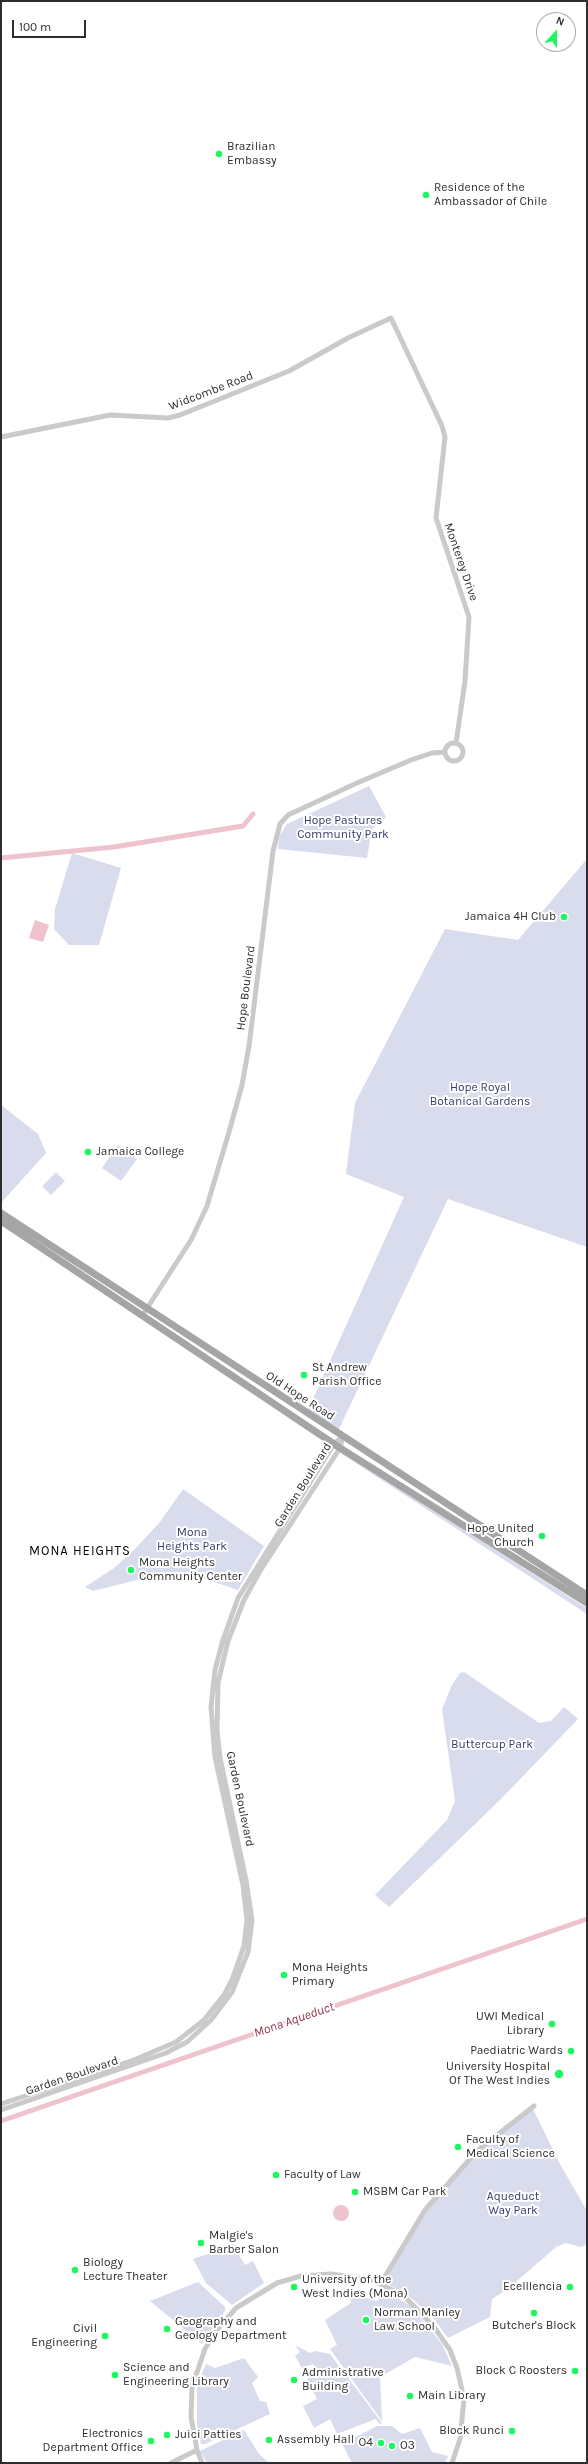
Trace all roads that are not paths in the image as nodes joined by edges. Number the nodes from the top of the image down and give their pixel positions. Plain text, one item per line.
1 (391, 318) joint
2 (1, 438) edge
3 (456, 743) junction
4 (445, 752) junction
5 (1, 1213) edge
6 (1, 1221) edge
7 (147, 1308) junction
8 (142, 1316) junction
9 (343, 1436) junction
10 (337, 1446) junction
11 (587, 1596) edge
12 (587, 1603) edge
13 (1, 2104) edge
14 (534, 2106) dead end
15 (1, 2110) edge
16 (381, 2283) junction
17 (196, 2450) junction
18 (171, 2463) edge
19 (202, 2463) edge
20 (452, 2463) edge

1 - 2 street, Widcombe Road
1 - 3 street, Monterey Drive
3 - 4 street
3 - 4 street
4 - 7 street, Hope Boulevard
5 - 7 main road, Old Hope Road
6 - 8 main road, Old Hope Road
7 - 8 street, Hope Boulevard
7 - 9 main road, Old Hope Road
8 - 10 main road, Old Hope Road
9 - 10 street, Garden Boulevard
9 - 11 main road, Old Hope Road
10 - 12 main road, Old Hope Road
10 - 13 street, Garden Boulevard
10 - 15 street, Garden Boulevard
14 - 16 street
16 - 17 street
16 - 20 street
17 - 18 street
17 - 19 street

